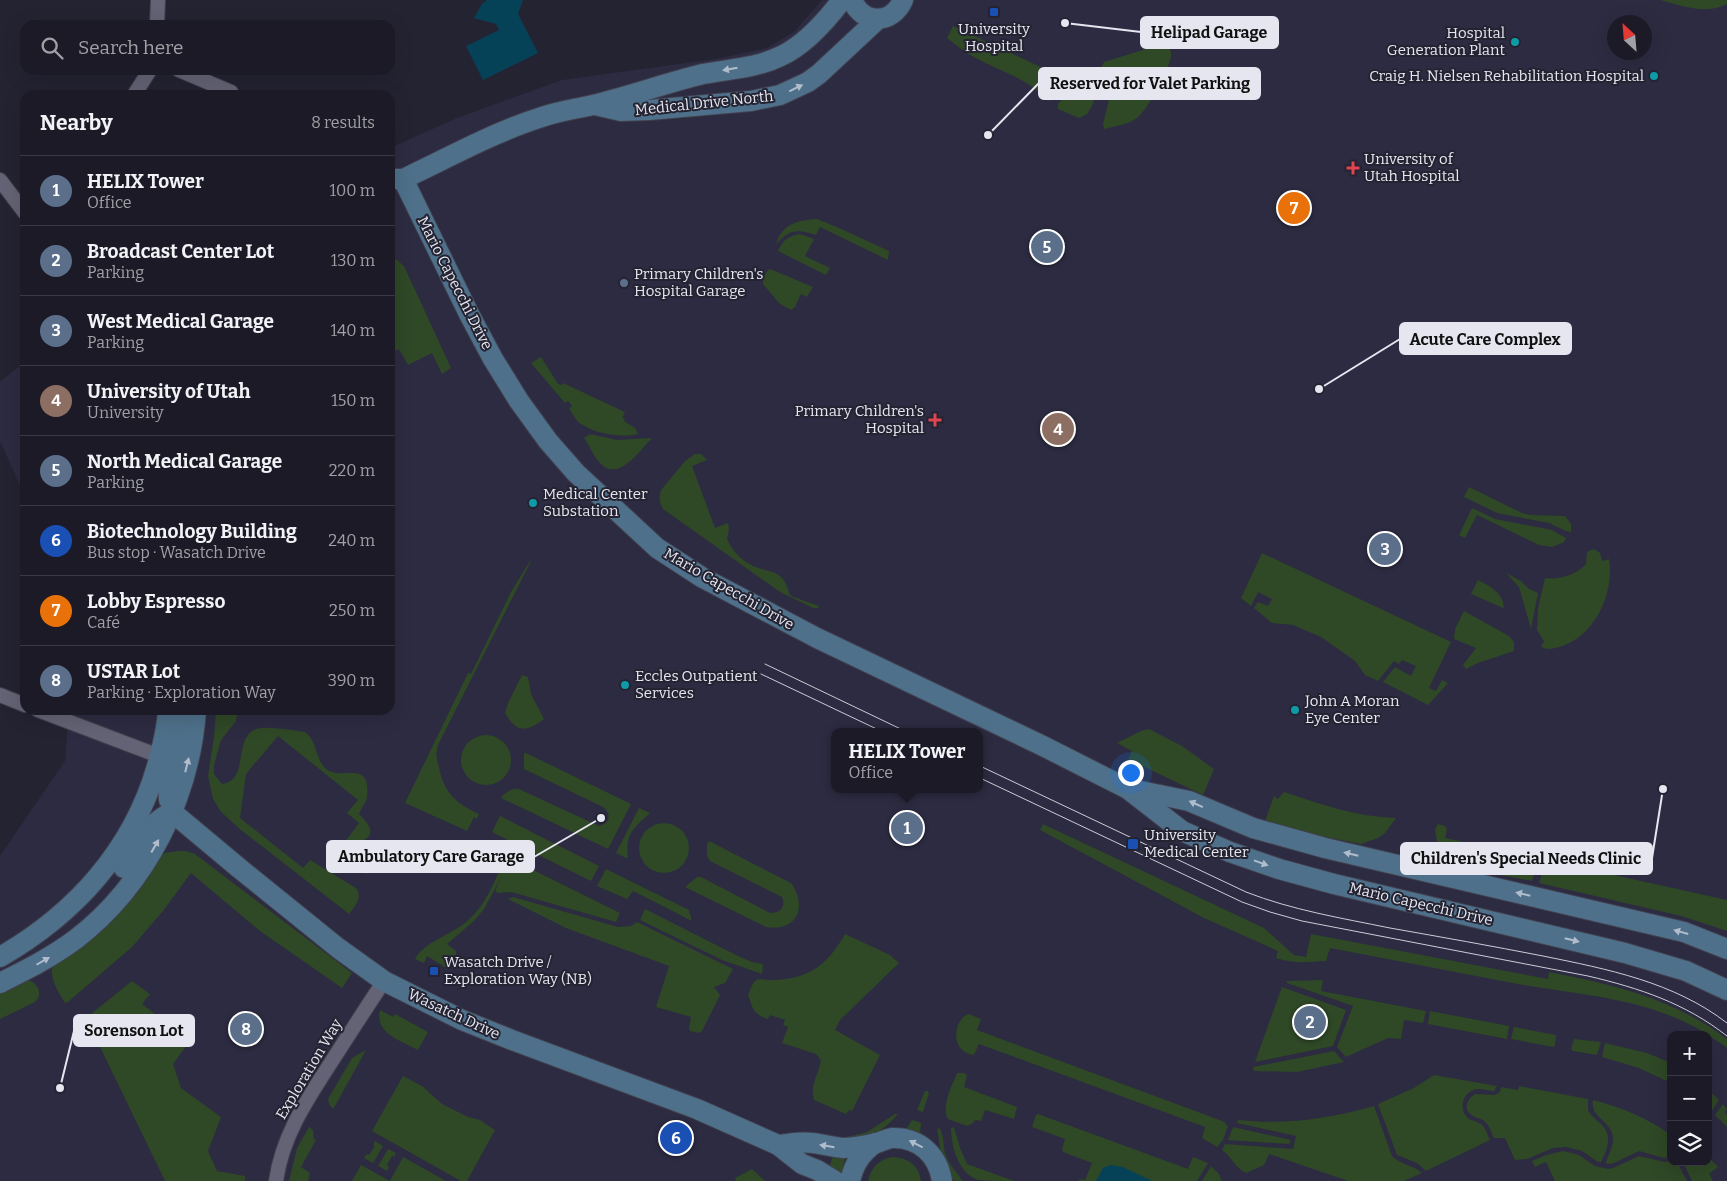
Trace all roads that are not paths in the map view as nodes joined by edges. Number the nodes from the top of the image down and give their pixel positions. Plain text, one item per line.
1 (158, 0) edge
2 (842, 0) edge
3 (852, 0) edge
4 (903, 0) edge
5 (874, 18) junction
6 (157, 20) edge
7 (147, 75) edge
8 (191, 75) edge
9 (137, 90) edge
10 (226, 90) edge
11 (593, 105) junction
12 (396, 179) edge
13 (0, 180) edge
14 (20, 206) edge
15 (0, 696) edge
16 (20, 703) edge
17 (51, 715) edge
18 (167, 715) edge
19 (177, 715) edge
20 (195, 715) edge
21 (159, 756) junction
22 (1128, 788) junction
23 (172, 812) junction
24 (77, 900) junction
25 (1727, 949) edge
26 (0, 957) edge
27 (384, 980) junction
28 (0, 984) edge
29 (1727, 990) edge
30 (875, 1143) junction
31 (778, 1145) junction
32 (943, 1179) edge
33 (276, 1181) edge
34 (835, 1181) edge
35 (850, 1181) edge

1 - 6 street
2 -> 11 main road, Medical Drive North
3 - 5 main road
4 - 5 main road, Medical Drive North
11 -> 5 main road, Medical Drive North
7 - 9 street
8 - 10 street
11 - 12 main road, Medical Drive North
12 - 22 main road, Mario Capecchi Drive
13 - 14 street
15 - 16 street
17 - 21 street
18 - 21 main road
19 - 23 main road
23 -> 20 main road
21 - 24 main road
25 -> 22 main road, Mario Capecchi Drive
22 -> 29 main road, Mario Capecchi Drive
23 - 24 main road
23 - 27 main road, Wasatch Drive
28 -> 23 main road
24 - 26 main road
27 - 31 main road, Wasatch Drive
27 - 33 street, Exploration Way
30 -> 31 main road, Wasatch Drive
32 -> 30 main road, Wasatch Drive
30 - 35 main road
31 - 34 main road, Wasatch Drive

